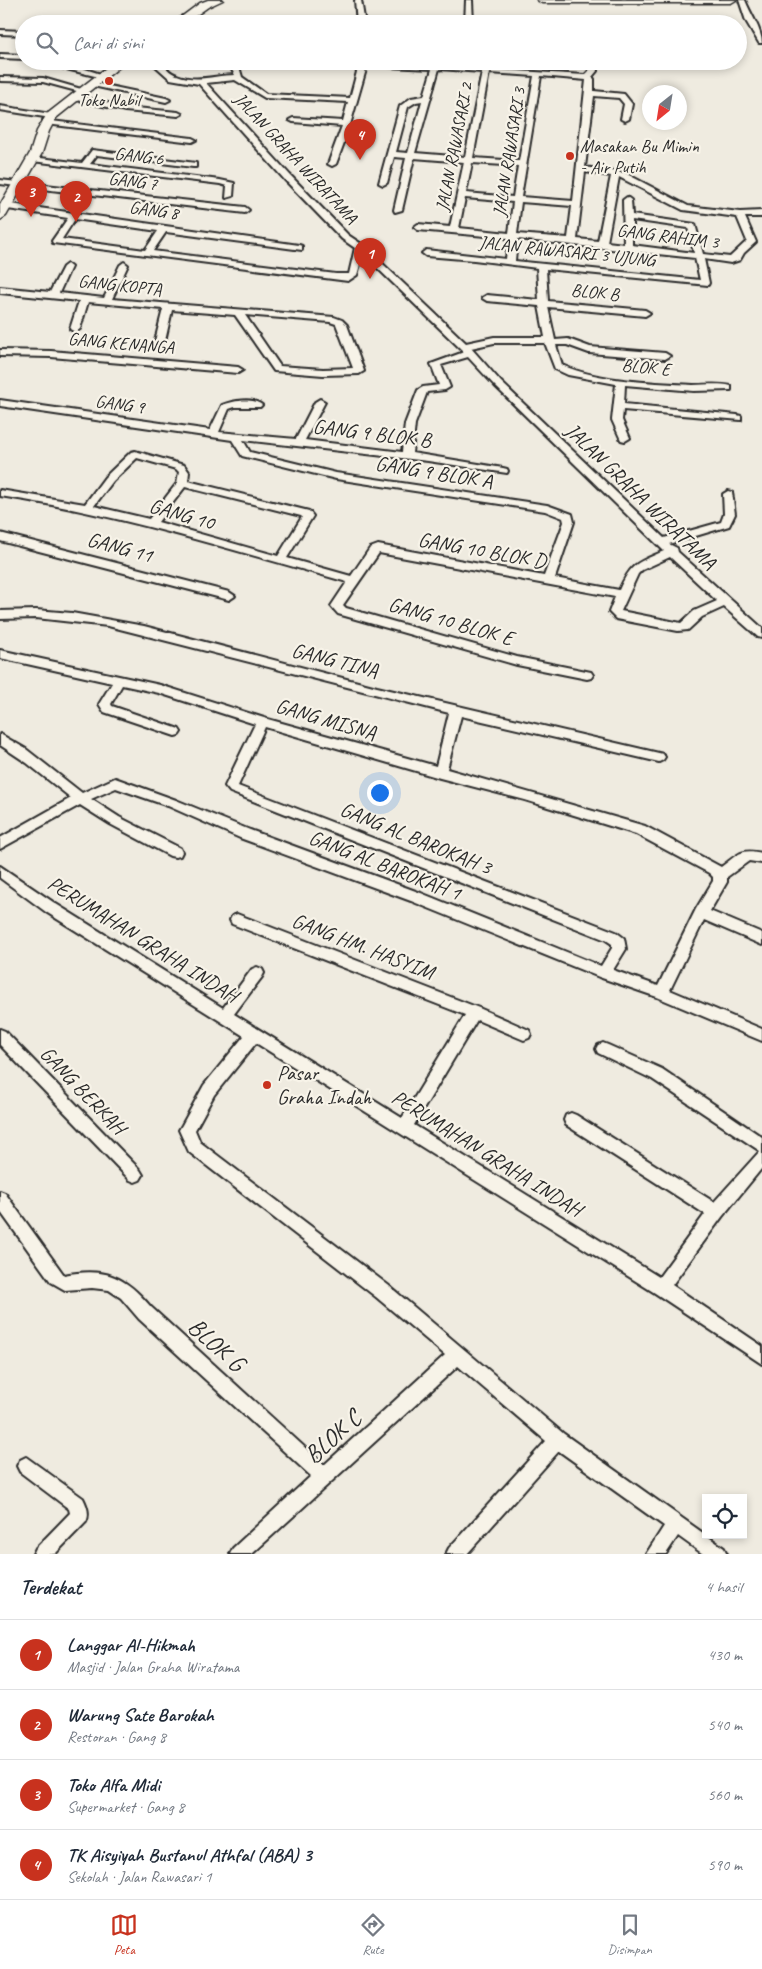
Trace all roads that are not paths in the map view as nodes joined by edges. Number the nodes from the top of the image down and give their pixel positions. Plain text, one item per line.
1 (218, 0) edge
2 (358, 0) edge
3 (469, 0) edge
4 (542, 0) edge
5 (731, 0) edge
6 (742, 0) edge
7 (205, 2) edge
8 (189, 15) edge
9 (360, 15) edge
10 (469, 15) edge
11 (0, 32) edge
12 (15, 33) edge
13 (762, 41) edge
14 (0, 56) edge
15 (15, 57) edge
16 (80, 70) edge
17 (111, 70) edge
18 (164, 70) edge
19 (236, 70) edge
20 (362, 70) edge
21 (435, 70) edge
22 (486, 70) joint
23 (593, 70) edge
24 (538, 73) junction
25 (104, 76) junction
26 (239, 76) dead end
27 (587, 77) junction
28 (0, 79) edge
29 (200, 82) junction
30 (84, 91) junction
31 (590, 93) junction
32 (427, 98) junction
33 (166, 100) dead end
34 (353, 100) junction
35 (0, 108) edge
36 (178, 114) dead end
37 (49, 119) junction
38 (624, 119) dead end
39 (293, 120) dead end
40 (346, 124) junction
41 (192, 140) dead end
42 (391, 154) junction
43 (411, 156) junction
44 (32, 159) junction
45 (468, 160) junction
46 (332, 164) dead end
47 (523, 164) junction
48 (84, 165) junction
49 (193, 165) dead end
50 (581, 170) junction
51 (616, 173) junction
52 (0, 182) edge
53 (383, 183) dead end
54 (18, 184) junction
55 (462, 195) junction
56 (229, 196) dead end
57 (518, 199) junction
58 (627, 200) dead end
59 (576, 204) junction
60 (2, 208) edge
61 (245, 210) dead end
62 (398, 210) dead end
63 (740, 214) junction
64 (762, 214) edge
65 (73, 216) junction
66 (627, 217) junction
67 (418, 227) dead end
68 (164, 228) junction
69 (454, 230) junction
70 (513, 236) junction
71 (762, 238) edge
72 (572, 242) junction
73 (752, 242) junction
74 (602, 244) junction
75 (360, 247) junction
76 (628, 247) junction
77 (299, 248) dead end
78 (147, 253) junction
79 (426, 253) dead end
80 (699, 256) junction
81 (510, 262) junction
82 (124, 265) dead end
83 (541, 266) junction
84 (67, 267) dead end
85 (0, 290) edge
86 (54, 294) junction
87 (84, 298) junction
88 (487, 298) dead end
89 (107, 300) junction
90 (542, 302) junction
91 (168, 307) junction
92 (237, 311) junction
93 (645, 313) dead end
94 (75, 328) dead end
95 (549, 341) junction
96 (160, 342) dead end
97 (467, 350) junction
98 (0, 353) edge
99 (665, 356) dead end
100 (238, 370) dead end
101 (621, 381) junction
102 (728, 388) dead end
103 (320, 402) dead end
104 (0, 403) edge
105 (257, 405) dead end
106 (619, 407) junction
107 (737, 418) dead end
108 (214, 434) junction
109 (236, 437) junction
110 (625, 438) dead end
111 (299, 443) junction
112 (406, 456) junction
113 (503, 470) dead end
114 (182, 483) junction
115 (0, 493) edge
116 (728, 494) dead end
117 (88, 509) junction
118 (151, 524) junction
119 (0, 536) edge
120 (663, 542) junction
121 (673, 551) junction
122 (280, 561) junction
123 (352, 580) junction
124 (548, 581) junction
125 (621, 594) junction
126 (229, 596) dead end
127 (724, 602) junction
128 (0, 614) edge
129 (761, 633) edge
130 (0, 654) edge
131 (587, 675) dead end
132 (119, 680) junction
133 (456, 711) junction
134 (262, 722) junction
135 (175, 732) dead end
136 (0, 739) edge
137 (659, 757) dead end
138 (440, 772) junction
139 (80, 798) junction
140 (0, 844) edge
141 (175, 852) dead end
142 (762, 858) edge
143 (0, 871) edge
144 (720, 875) junction
145 (701, 913) junction
146 (237, 920) dead end
147 (762, 939) edge
148 (257, 973) dead end
149 (604, 973) junction
150 (662, 993) junction
151 (474, 1012) junction
152 (226, 1016) junction
153 (254, 1034) junction
154 (524, 1034) dead end
155 (0, 1035) edge
156 (762, 1035) edge
157 (603, 1049) dead end
158 (571, 1120) dead end
159 (405, 1127) junction
160 (762, 1145) edge
161 (762, 1157) edge
162 (135, 1175) dead end
163 (0, 1198) edge
164 (716, 1212) junction
165 (661, 1287) junction
166 (458, 1355) junction
167 (762, 1356) edge
168 (558, 1440) junction
169 (26, 1466) dead end
170 (324, 1476) junction
171 (676, 1524) junction
172 (42, 1554) edge
173 (239, 1554) edge
174 (455, 1554) edge
175 (655, 1554) edge
176 (718, 1554) edge

1 - 7 main road
2 - 9 street
3 - 10 street
4 - 5 main road
6 - 13 street
7 - 8 main road
11 - 12 street
14 - 15 street
16 - 25 street
17 - 25 main road
18 - 29 street
19 - 26 street
20 - 34 street
21 - 32 street
22 - 24 street
22 - 45 street, JALAN RAWASARI 2
23 - 27 street
24 - 27 street
24 - 47 street, JALAN RAWASARI 3
25 - 30 main road
27 - 31 street
28 - 30 street
29 - 34 street
29 - 75 street, JALAN GRAHA WIRATAMA
30 - 33 street
30 - 36 street
30 - 37 main road
31 - 38 street
31 - 50 street
32 - 42 street
32 - 43 street
34 - 40 street
35 - 37 street
37 - 41 street
37 - 44 main road
39 - 40 street
40 - 46 street
42 - 43 street
42 - 53 street
43 - 45 street
43 - 62 street
44 - 48 street, GANG 6
44 - 54 main road
45 - 47 street
45 - 55 street, JALAN RAWASARI 2
47 - 57 street, JALAN RAWASARI 3
48 - 49 street
48 - 56 street, GANG 6
50 - 51 street
50 - 59 street
51 - 63 street
51 - 74 street
52 - 54 street, GANG 7
54 - 60 main road
54 - 61 street, GANG 7
55 - 57 street
55 - 69 street, JALAN RAWASARI 2
57 - 59 street
57 - 70 street, JALAN RAWASARI 3
58 - 66 street
59 - 72 street
60 - 65 street, GANG 8
63 - 64 street
63 - 73 street, GANG RAHIM 3
65 - 68 street, GANG 8
65 - 78 street
66 - 76 street
66 - 80 street
67 - 69 street, GANG RAHIM 3
68 - 77 street, GANG 8
68 - 78 street
69 - 70 street, GANG RAHIM 3
70 - 72 street, GANG RAHIM 3
70 - 81 street, JALAN RAWASARI 3
71 - 73 street
72 - 74 street, GANG RAHIM 3
73 - 80 street, GANG RAHIM 3
74 - 76 street, GANG RAHIM 3
75 - 78 street, JALAN GRAHA WIRATAMA
75 - 97 street, JALAN GRAHA WIRATAMA
76 - 80 street, GANG RAHIM 3
79 - 81 street, JALAN RAWASARI 3 UJUNG
80 - 83 street, JALAN RAWASARI 3 UJUNG
81 - 83 street, JALAN RAWASARI 3 UJUNG
82 - 89 street
83 - 90 street
84 - 86 street
85 - 86 street, GANG KOPTA
86 - 87 street, GANG KOPTA
87 - 89 street, GANG KOPTA
87 - 94 street
88 - 90 street, BLOK B
89 - 91 street, GANG KOPTA
90 - 93 street, BLOK B
90 - 95 street
91 - 92 street, GANG KOPTA
91 - 96 street
92 - 92 street, GANG KOPTA
95 - 97 street
95 - 99 street
95 - 101 street, BLOK E
97 - 112 street
97 - 120 street, JALAN GRAHA WIRATAMA
98 - 100 street, GANG KENANGA
101 - 102 street, BLOK E
101 - 106 street
103 - 111 street
104 - 108 street, GANG 9
105 - 108 street
106 - 107 street, BLOK E
106 - 110 street
108 - 109 street, GANG 9
109 - 111 street, GANG 9 BLOK B
109 - 124 street, GANG 9 BLOK A
111 - 112 street, GANG 9 BLOK B
112 - 113 street, GANG 9 BLOK B
114 - 117 street
114 - 118 street
114 - 122 street
115 - 117 street, GANG 10
116 - 120 street
117 - 118 street, GANG 10
118 - 122 street, GANG 10
119 - 126 street, GANG 11
120 - 121 street, JALAN GRAHA WIRATAMA
121 - 125 street
121 - 127 street, JALAN GRAHA WIRATAMA
122 - 123 street, GANG 10
123 - 124 street, GANG 10 BLOK D
123 - 131 street, GANG 10 BLOK E
124 - 125 street, GANG 10 BLOK D
125 - 127 street
127 - 129 street, JALAN GRAHA WIRATAMA
128 - 133 street, GANG TINA
130 - 132 street, GANG MISNA
132 - 134 street, GANG MISNA
132 - 135 street
133 - 137 street, GANG TINA
133 - 138 street
134 - 138 street, GANG MISNA
134 - 149 street, GANG AL BAROKAH 3
136 - 139 street
138 - 144 street, GANG MISNA
139 - 140 street, GANG AL BAROKAH 1
139 - 141 street
139 - 149 street, GANG AL BAROKAH 1
142 - 144 street
143 - 152 street, PERUMAHAN GRAHA INDAH
144 - 145 street
145 - 147 street
145 - 150 street
146 - 151 street, GANG HM. HASYIM
148 - 152 street
149 - 150 street, GANG AL BAROKAH 1
150 - 156 street, GANG AL BAROKAH 1
151 - 154 street, GANG HM. HASYIM
151 - 159 street
152 - 153 street, PERUMAHAN GRAHA INDAH
153 - 159 street, PERUMAHAN GRAHA INDAH
153 - 166 street
155 - 162 street, GANG BERKAH
157 - 160 street
158 - 164 street
159 - 165 street, PERUMAHAN GRAHA INDAH
161 - 164 street
163 - 170 street, BLOK G
164 - 165 street
165 - 167 street, PERUMAHAN GRAHA INDAH
166 - 168 street
166 - 170 street, BLOK C
168 - 171 street
168 - 174 street
169 - 172 street
170 - 173 street, BLOK C
171 - 175 street
171 - 176 street

